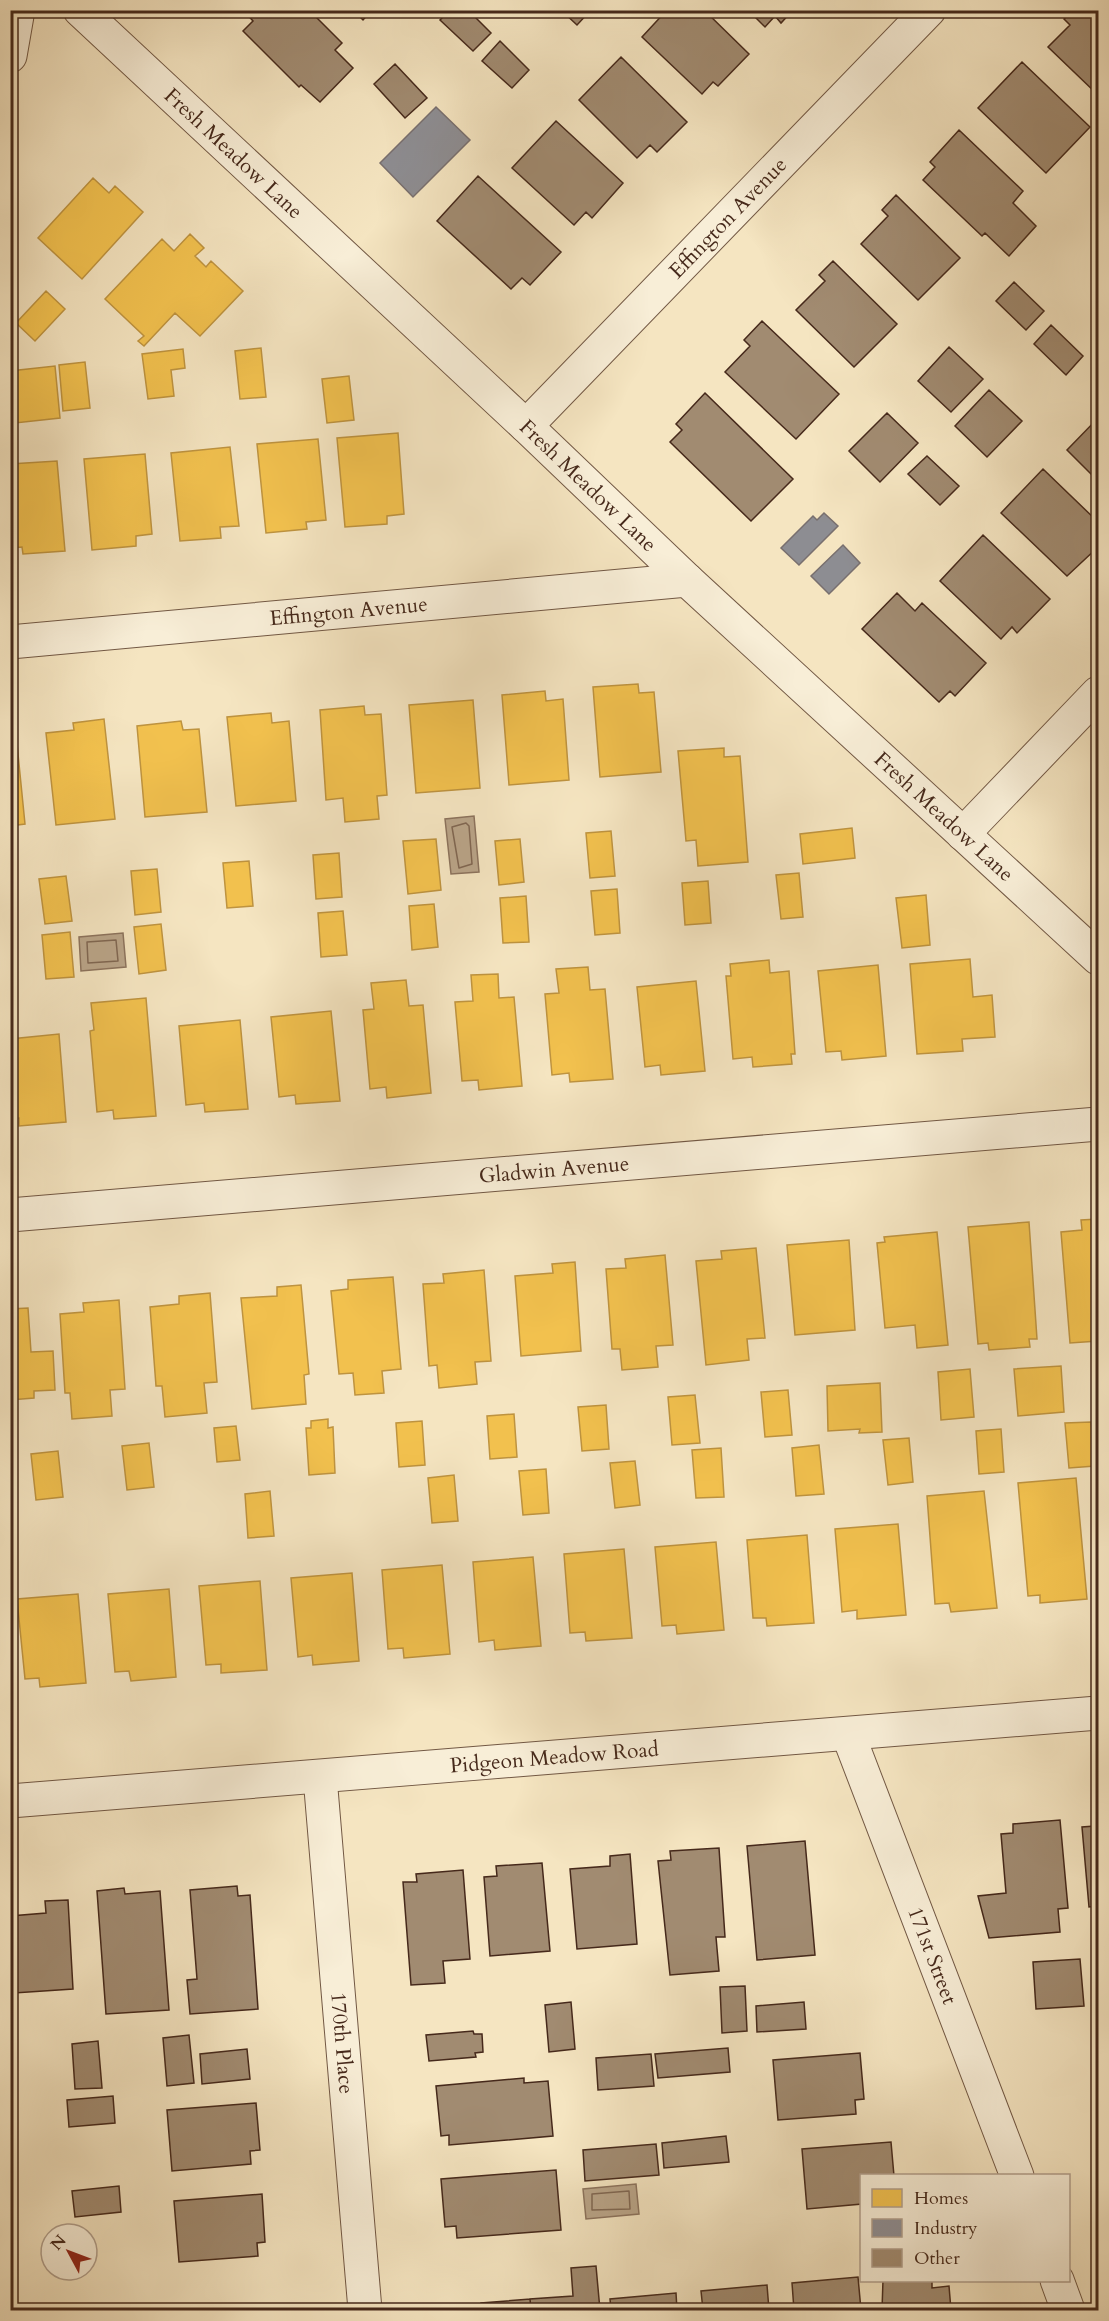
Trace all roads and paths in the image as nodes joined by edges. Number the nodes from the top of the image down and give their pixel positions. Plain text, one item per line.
1 (18, 10) edge
2 (929, 10) edge
3 (93, 15) edge
4 (10, 56) edge
5 (526, 426) junction
6 (687, 580) junction
7 (10, 642) edge
8 (1098, 693) edge
9 (963, 834) junction
10 (1098, 958) edge
11 (1098, 1124) edge
12 (10, 1215) edge
13 (1098, 1713) edge
14 (848, 1734) junction
15 (320, 1777) junction
16 (10, 1801) edge
17 (1017, 2174) edge
18 (1058, 2282) edge
19 (365, 2310) edge
20 (1068, 2310) edge

1 - 4 street
2 - 5 street, Effington Avenue
3 - 5 street, Fresh Meadow Lane
5 - 6 street, Fresh Meadow Lane
6 - 7 street, Effington Avenue
6 - 9 street, Fresh Meadow Lane
8 - 9 street
9 - 10 street, Fresh Meadow Lane
11 - 12 street, Gladwin Avenue
13 - 14 street, Pidgeon Meadow Road
14 - 15 street, Pidgeon Meadow Road
14 - 17 street, 171st Street
15 - 16 street, Pidgeon Meadow Road
15 - 19 street, 170th Place
18 - 20 street

